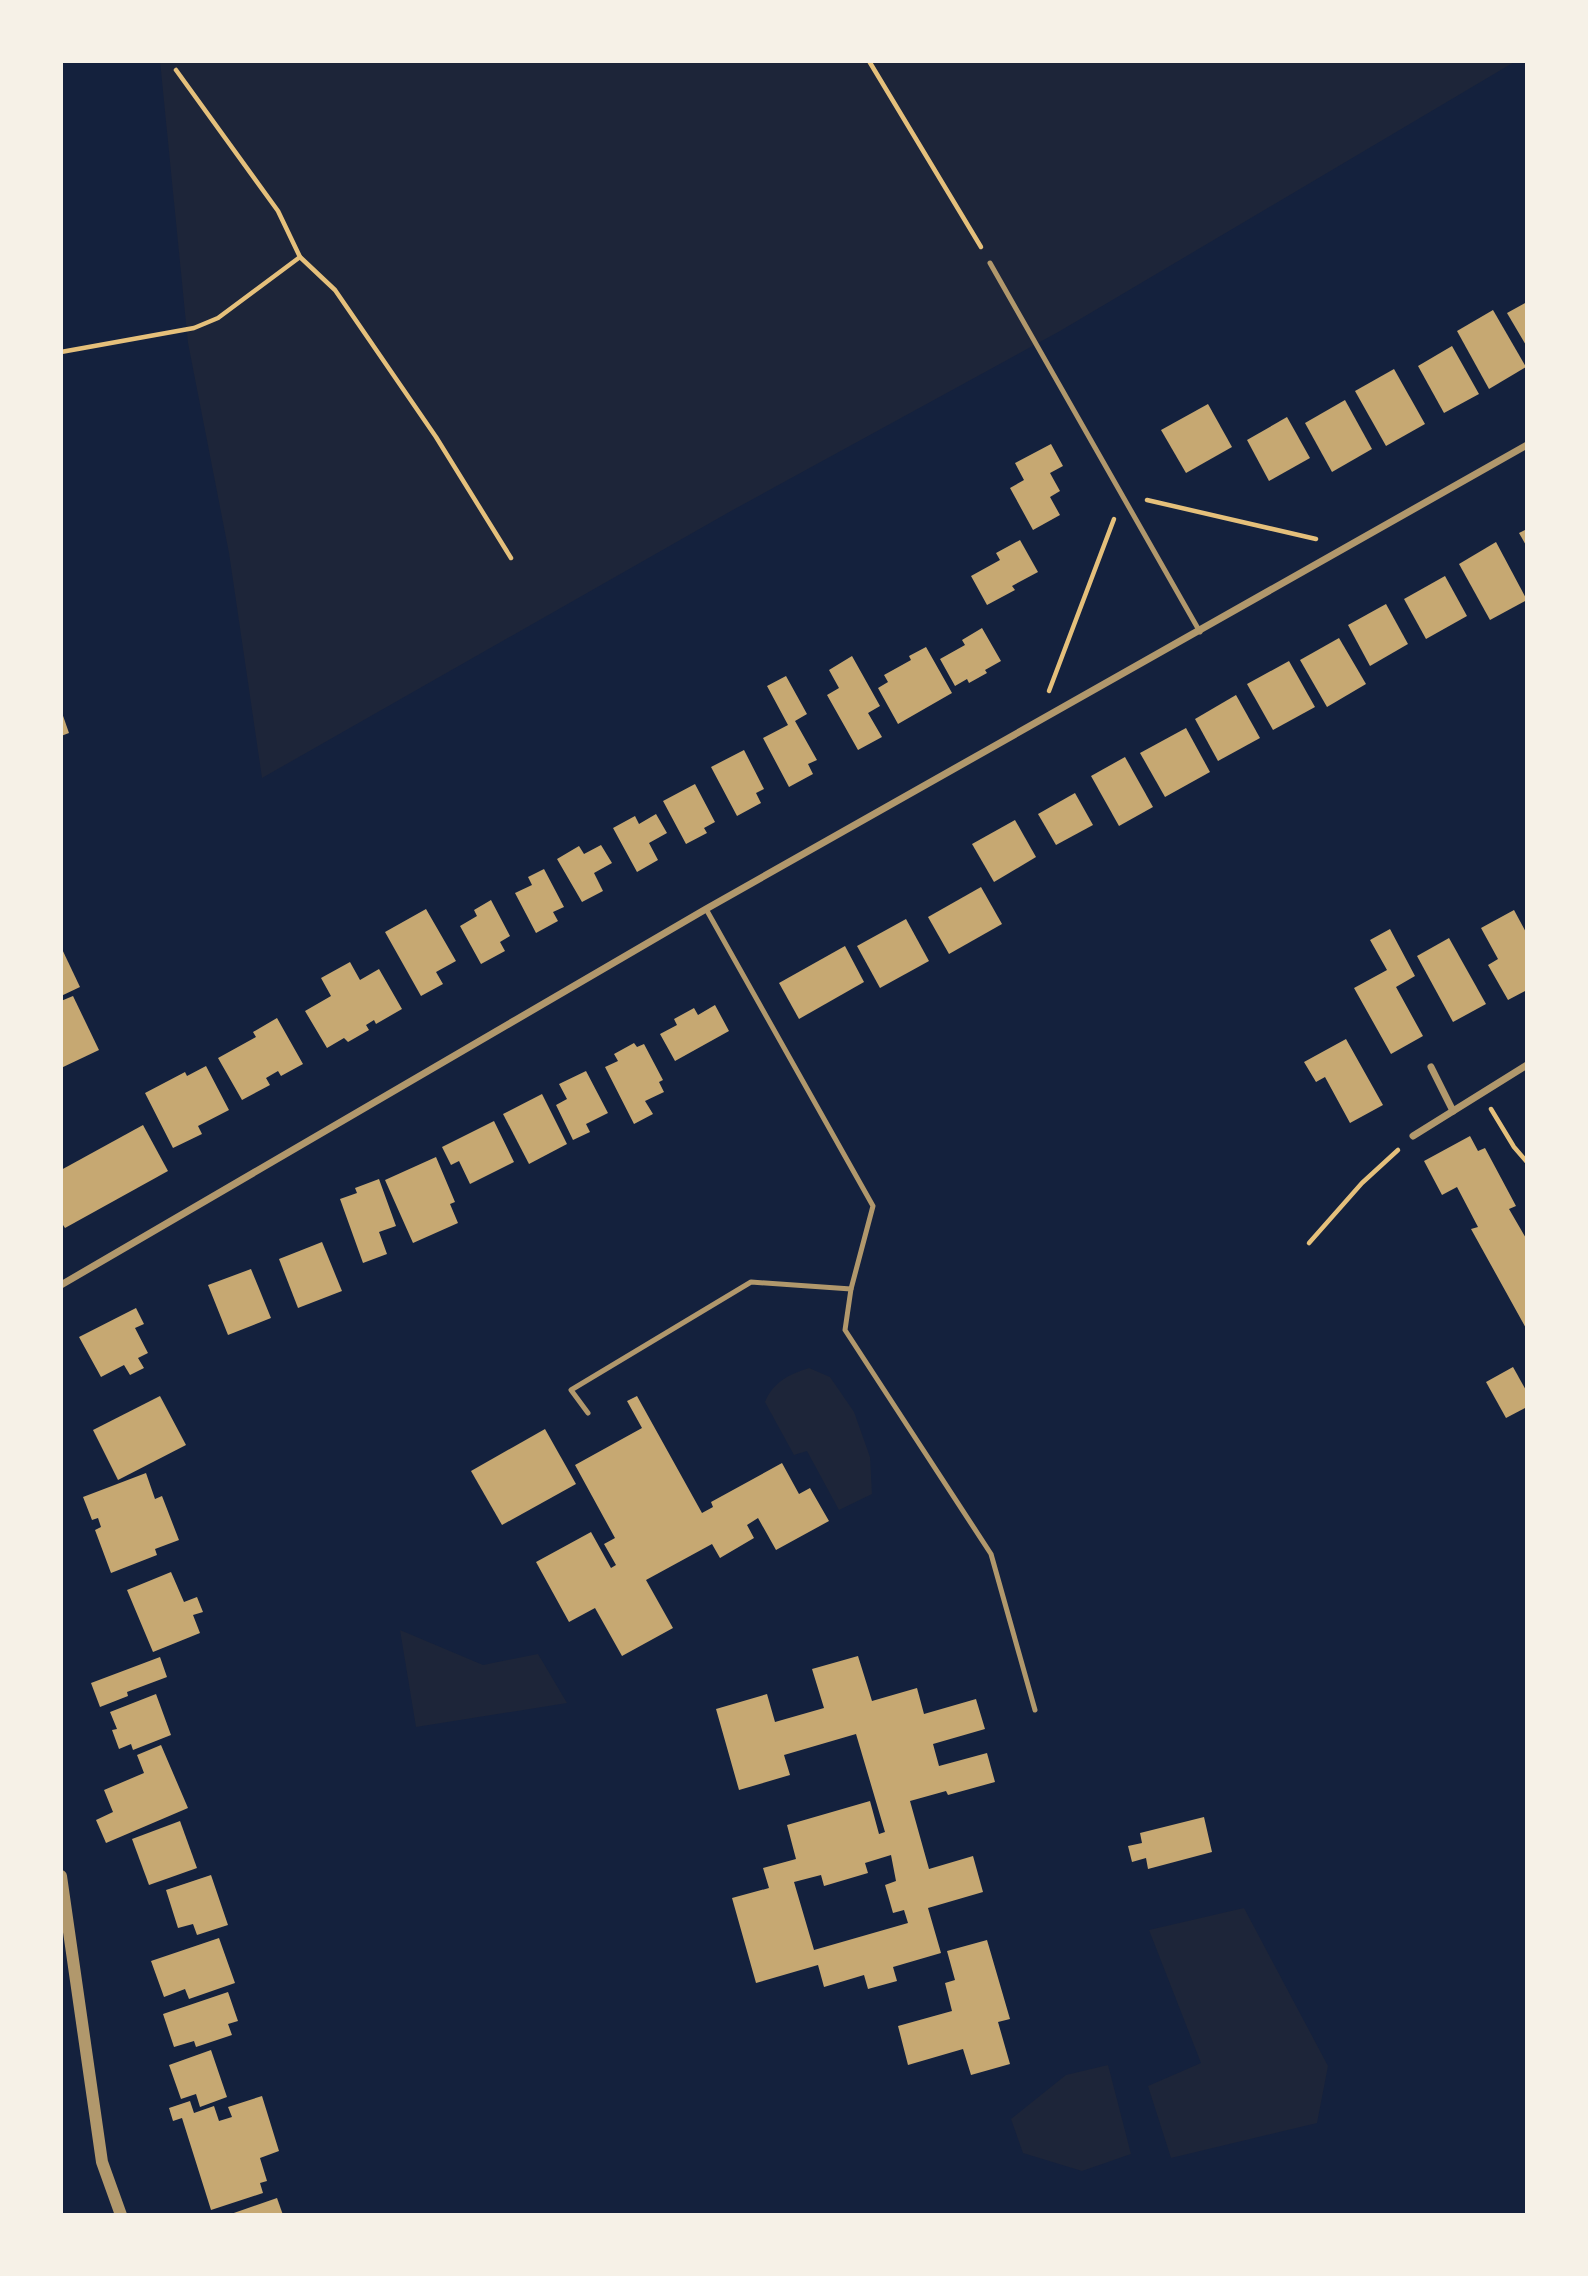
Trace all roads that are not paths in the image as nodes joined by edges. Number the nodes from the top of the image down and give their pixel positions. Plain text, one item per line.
1 (990, 263) road end
2 (1527, 445) edge
3 (1200, 632) junction
4 (706, 909) junction
5 (1527, 1065) edge
6 (1431, 1067) dead end
7 (1453, 1111) junction
8 (1413, 1136) road end
9 (61, 1284) edge
10 (851, 1289) junction
11 (588, 1413) dead end
12 (1035, 1710) dead end
13 (61, 1876) edge
14 (121, 2215) edge

1 - 3 lane
2 - 3 street
3 - 4 street
4 - 9 street
4 - 10 lane
5 - 7 street
6 - 7 street
7 - 8 street
10 - 11 lane
10 - 12 lane
13 - 14 street

